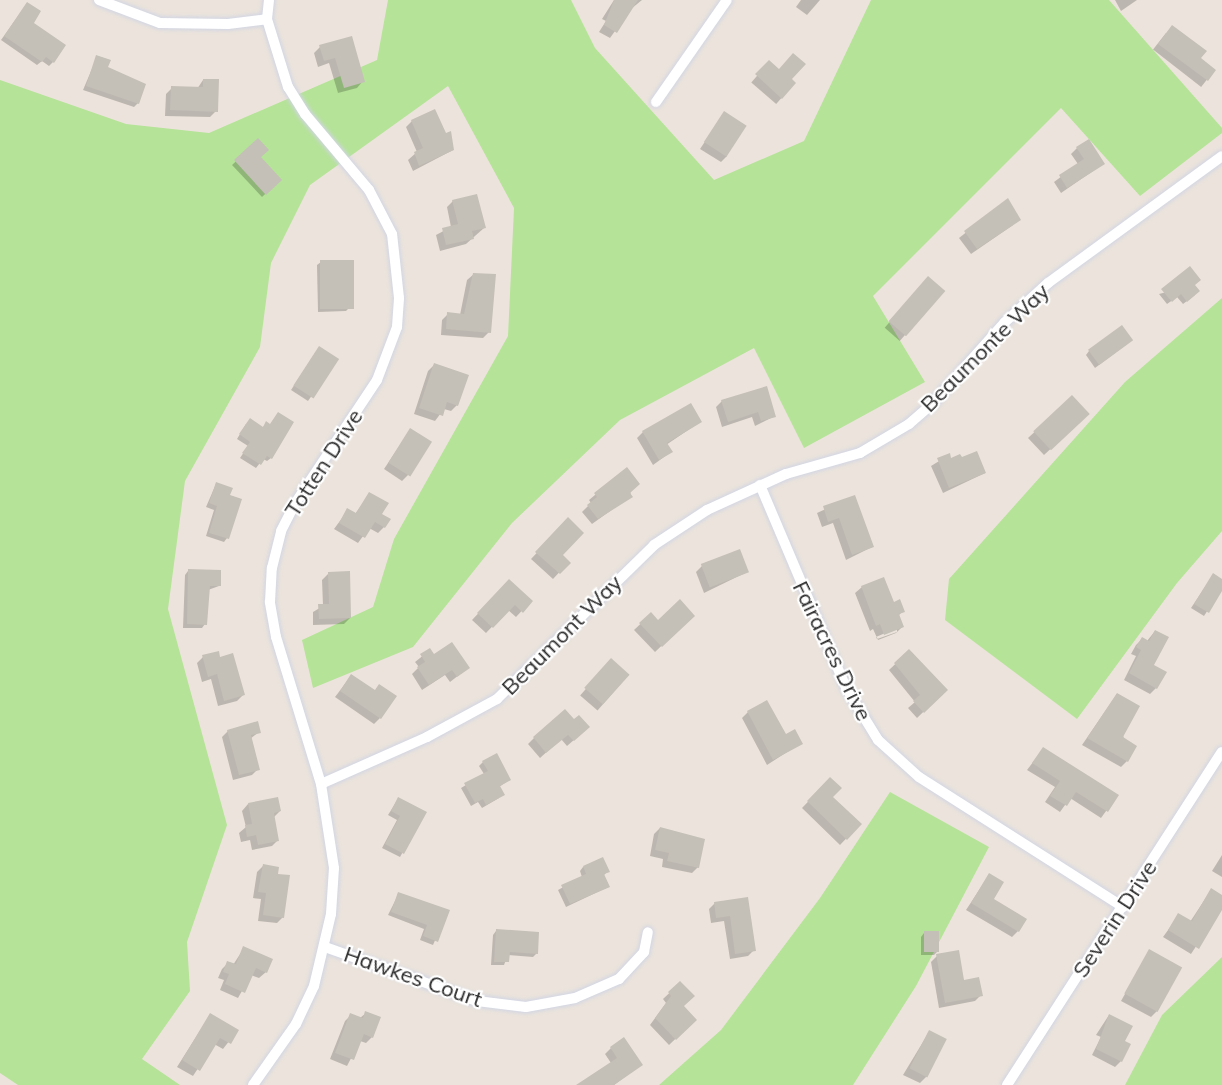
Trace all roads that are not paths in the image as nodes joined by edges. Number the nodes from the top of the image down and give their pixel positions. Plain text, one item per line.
1 (99, 0) edge
2 (269, 0) edge
3 (727, 0) edge
4 (267, 19) junction
5 (656, 102) dead end
6 (1222, 156) edge
7 (760, 485) junction
8 (1222, 752) edge
9 (321, 784) junction
10 (1122, 907) junction
11 (648, 932) dead end
12 (325, 947) junction
13 (253, 1085) edge
14 (1007, 1085) edge

1 - 4 street
2 - 4 street, Totten Drive
3 - 5 street
4 - 9 street, Totten Drive
6 - 7 street, Beaumonte Way
7 - 9 street, Beaumont Way
7 - 10 street, Fairacres Drive
8 - 10 street, Severin Drive
9 - 12 street, Totten Drive
10 - 14 street, Severin Drive
11 - 12 street, Hawkes Court
12 - 13 street, Totten Drive

